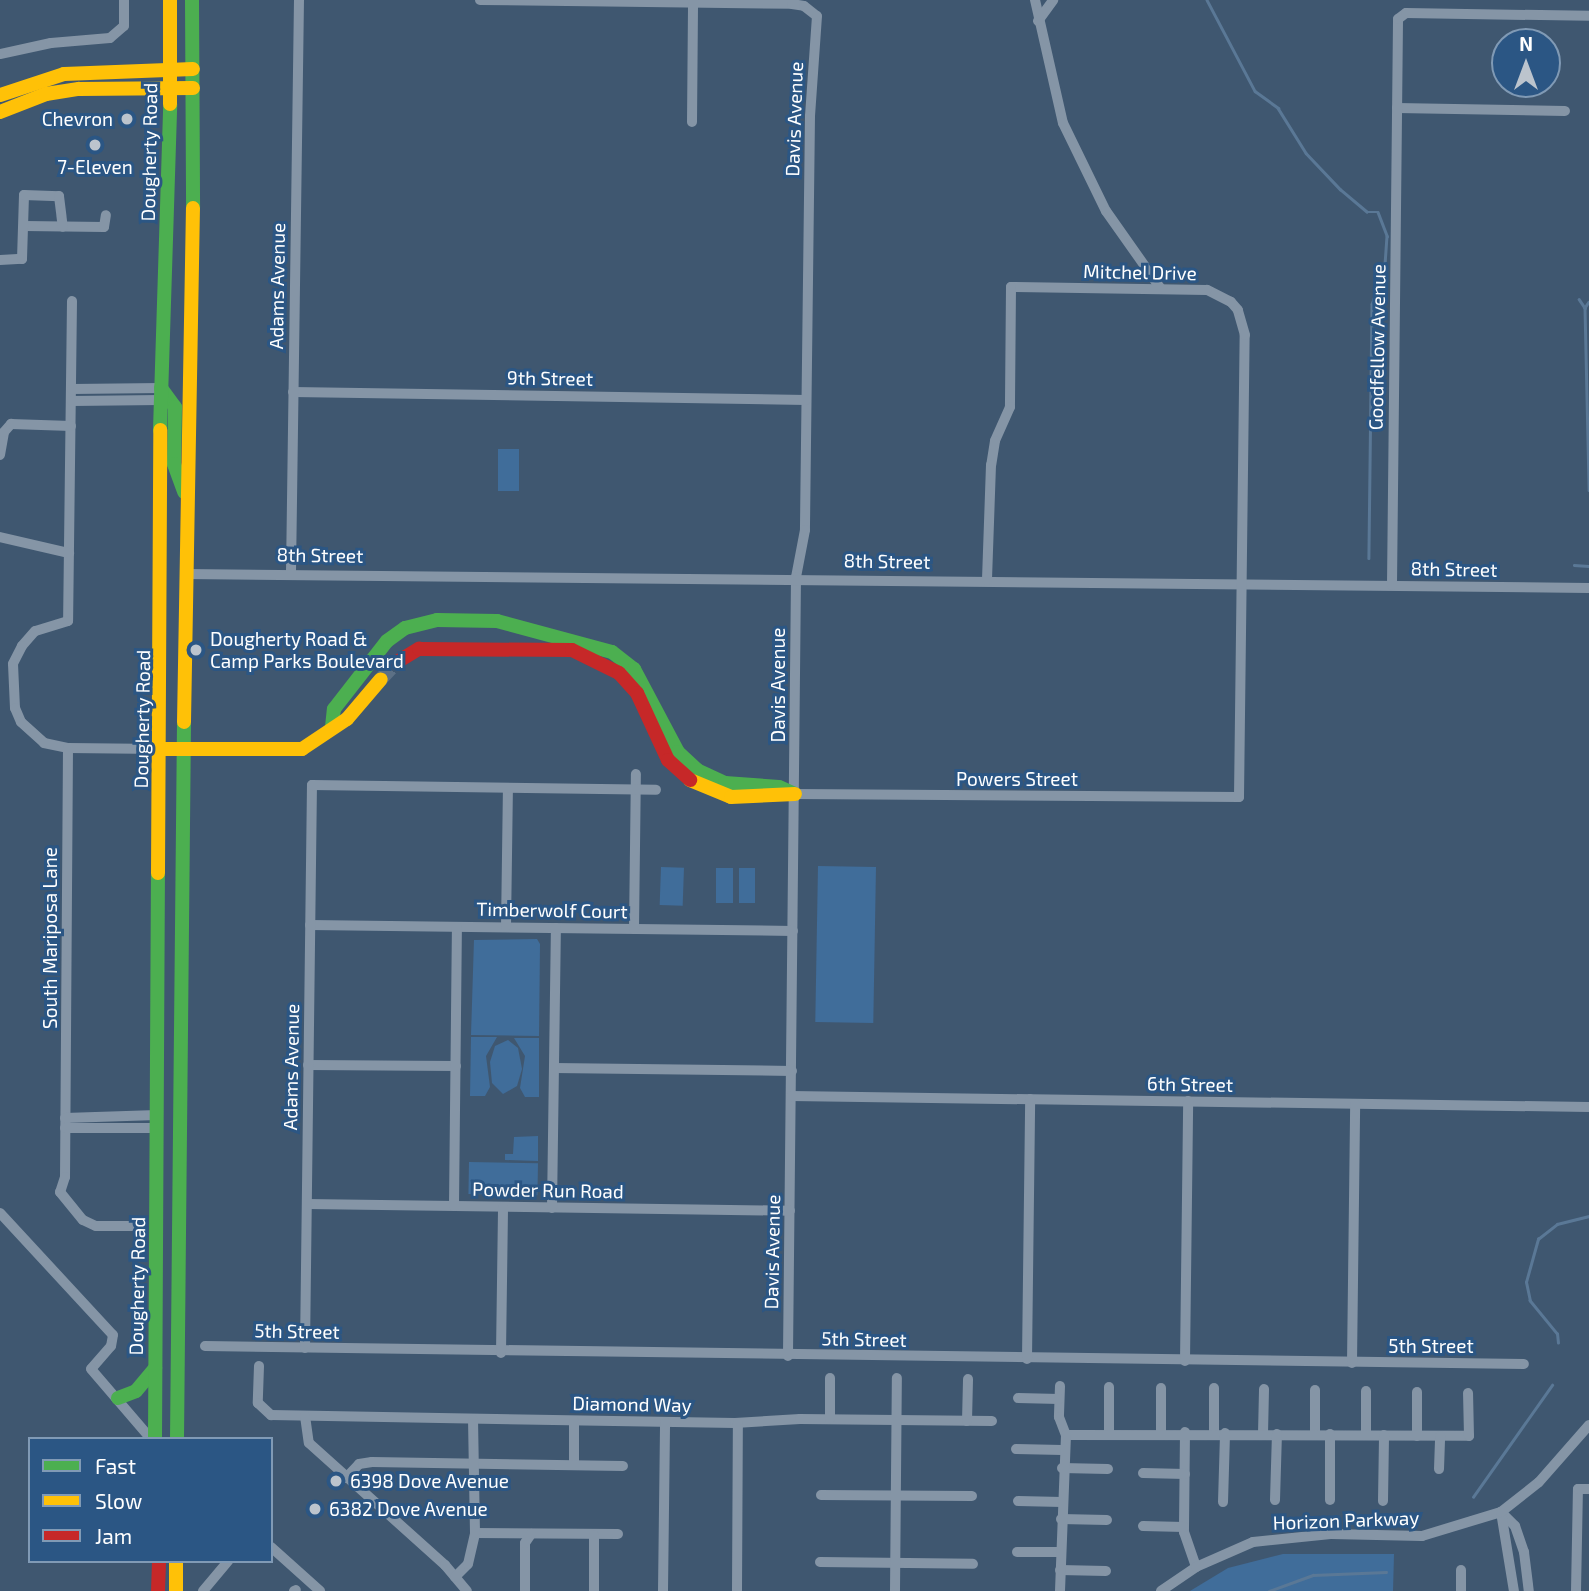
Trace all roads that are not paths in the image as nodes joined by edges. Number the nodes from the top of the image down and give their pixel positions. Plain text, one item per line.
1 (124, 0) edge
2 (170, 0) edge
3 (192, 0) edge
4 (299, 0) edge
5 (480, 0) edge
6 (1035, 0) edge
7 (1053, 0) edge
8 (693, 4) junction
9 (1589, 16) edge
10 (1038, 21) junction
11 (0, 54) edge
12 (193, 69) junction
13 (170, 70) junction
14 (171, 88) junction
15 (193, 88) junction
16 (0, 94) edge
17 (1397, 108) junction
18 (1565, 111) dead end
19 (0, 112) edge
20 (692, 122) dead end
21 (106, 215) dead end
22 (24, 226) junction
23 (63, 227) junction
24 (0, 260) edge
25 (1161, 289) junction
26 (72, 300) dead end
27 (293, 392) junction
28 (161, 394) junction
29 (72, 395) junction
30 (806, 400) junction
31 (71, 426) junction
32 (0, 455) edge
33 (186, 495) junction
34 (0, 537) edge
35 (69, 553) junction
36 (291, 572) junction
37 (185, 574) junction
38 (796, 578) junction
39 (987, 580) junction
40 (1243, 583) junction
41 (1392, 585) junction
42 (1589, 588) edge
43 (397, 662) tunnel mouth
44 (381, 679) tunnel mouth
45 (332, 727) junction
46 (68, 748) junction
47 (160, 749) junction
48 (184, 751) junction
49 (636, 774) dead end
50 (508, 788) junction
51 (636, 789) junction
52 (656, 790) dead end
53 (795, 794) junction
54 (1239, 797) joint
55 (310, 925) junction
56 (457, 927) junction
57 (506, 927) junction
58 (556, 928) junction
59 (635, 929) junction
60 (793, 931) junction
61 (309, 1065) junction
62 (456, 1066) junction
63 (554, 1068) junction
64 (792, 1071) junction
65 (791, 1096) junction
66 (1030, 1099) junction
67 (1188, 1101) junction
68 (1355, 1104) junction
69 (1589, 1107) edge
70 (158, 1122) junction
71 (65, 1123) junction
72 (307, 1205) junction
73 (454, 1206) junction
74 (503, 1207) junction
75 (552, 1208) junction
76 (790, 1211) junction
77 (0, 1213) edge
78 (132, 1226) dead end
79 (205, 1346) dead end
80 (305, 1348) junction
81 (501, 1353) junction
82 (788, 1356) junction
83 (1027, 1359) junction
84 (1185, 1361) junction
85 (1352, 1363) junction
86 (1524, 1364) dead end
87 (259, 1366) dead end
88 (155, 1368) junction
89 (830, 1378) dead end
90 (897, 1378) dead end
91 (968, 1379) dead end
92 (1060, 1386) dead end
93 (1109, 1387) dead end
94 (1161, 1388) dead end
95 (1214, 1388) dead end
96 (1264, 1389) dead end
97 (1315, 1390) dead end
98 (1366, 1391) dead end
99 (1417, 1392) dead end
100 (1468, 1393) dead end
101 (117, 1398) junction
102 (1018, 1398) dead end
103 (1059, 1399) junction
104 (305, 1416) junction
105 (830, 1419) junction
106 (474, 1420) junction
107 (897, 1420) junction
108 (574, 1421) junction
109 (967, 1421) junction
110 (992, 1421) dead end
111 (665, 1422) junction
112 (738, 1423) junction
113 (1589, 1425) edge
114 (1109, 1432) junction
115 (1161, 1432) junction
116 (1185, 1433) junction
117 (1220, 1433) junction
118 (1263, 1434) junction
119 (1276, 1434) junction
120 (1315, 1434) junction
121 (1330, 1434) junction
122 (1066, 1435) junction
123 (1366, 1435) junction
124 (1384, 1435) junction
125 (1417, 1436) junction
126 (1440, 1436) junction
127 (151, 1437) edge
128 (153, 1437) edge
129 (177, 1437) edge
130 (1016, 1449) dead end
131 (1062, 1450) junction
132 (474, 1464) junction
133 (574, 1465) junction
134 (623, 1466) dead end
135 (1062, 1468) junction
136 (1108, 1469) dead end
137 (1439, 1469) dead end
138 (1143, 1474) dead end
139 (1185, 1474) junction
140 (346, 1478) junction
141 (1584, 1489) edge
142 (821, 1495) dead end
143 (896, 1495) junction
144 (972, 1496) dead end
145 (1275, 1500) dead end
146 (1330, 1500) dead end
147 (1017, 1501) dead end
148 (1383, 1501) dead end
149 (1062, 1502) junction
150 (1223, 1502) dead end
151 (1501, 1513) junction
152 (1061, 1519) junction
153 (1107, 1520) dead end
154 (1143, 1526) dead end
155 (1184, 1527) junction
156 (475, 1533) junction
157 (531, 1534) junction
158 (618, 1534) dead end
159 (594, 1535) junction
160 (273, 1549) edge
161 (1017, 1552) dead end
162 (1061, 1552) junction
163 (820, 1562) dead end
164 (159, 1563) edge
165 (176, 1563) edge
166 (226, 1563) edge
167 (895, 1563) junction
168 (973, 1564) dead end
169 (1196, 1567) junction
170 (1060, 1570) junction
171 (1461, 1570) dead end
172 (1106, 1571) dead end
173 (455, 1577) junction
174 (158, 1591) edge
175 (176, 1591) edge
176 (203, 1591) edge
177 (320, 1591) edge
178 (467, 1591) edge
179 (525, 1591) edge
180 (594, 1591) edge
181 (663, 1591) edge
182 (737, 1591) edge
183 (895, 1591) edge
184 (1060, 1591) edge
185 (1161, 1591) edge
186 (1461, 1591) edge
187 (1514, 1591) edge
188 (1529, 1591) edge
189 (1576, 1591) edge

1 - 11 street
2 - 13 main road, Dougherty Road
3 - 12 main road
4 - 27 street, Adams Avenue
5 - 8 street
6 - 10 street
7 - 10 street
8 - 20 street
8 - 30 street, Davis Avenue
9 - 17 street, Goodfellow Avenue
10 - 25 street
12 - 13 main road
12 - 15 main road
13 - 14 main road, Dougherty Road
13 - 16 main road
14 - 15 main road
14 - 19 main road
14 - 28 main road, Dougherty Road
15 - 33 main road
17 - 18 street
17 - 41 street, Goodfellow Avenue
21 - 23 street
22 - 23 street
22 - 23 street
22 - 24 street
25 - 39 street, Mitchel Drive
25 - 40 street, Mitchel Drive
26 - 29 street
27 - 30 street, 9th Street
27 - 36 street, Adams Avenue
28 - 29 street
28 - 33 main road
28 - 47 main road, Dougherty Road
29 - 31 street
30 - 38 street, Davis Avenue
31 - 32 street
31 - 35 street
33 - 37 main road
34 - 35 street
35 - 46 street
36 - 37 street, 8th Street
36 - 38 street, 8th Street
37 - 48 main road
38 - 39 street, 8th Street
38 - 53 street, Davis Avenue
39 - 40 street, 8th Street
40 - 41 street, 8th Street
40 - 54 street, Mitchel Drive
41 - 42 street, 8th Street
43 - 53 main road
44 - 45 main road
45 - 48 main road
45 - 53 main road
46 - 47 street
46 - 71 street, South Mariposa Lane
47 - 48 main road
47 - 70 main road, Dougherty Road
48 - 129 main road
49 - 51 street
50 - 51 street
50 - 55 street, Adams Avenue
50 - 57 street
51 - 52 street
51 - 59 street
53 - 54 street, Powers Street
53 - 60 street, Davis Avenue
55 - 56 street, Timberwolf Court
55 - 61 street, Adams Avenue
56 - 57 street, Timberwolf Court
56 - 62 street
57 - 58 street, Timberwolf Court
58 - 59 street, Timberwolf Court
58 - 63 street
59 - 60 street, Timberwolf Court
60 - 64 street, Davis Avenue
61 - 62 street
61 - 72 street, Adams Avenue
62 - 73 street
63 - 64 street
63 - 75 street
64 - 65 street, Davis Avenue
65 - 66 street, 6th Street
65 - 76 street, Davis Avenue
66 - 67 street, 6th Street
66 - 83 street
67 - 68 street, 6th Street
67 - 84 street
68 - 69 street, 6th Street
68 - 85 street
70 - 71 street
70 - 88 main road, Dougherty Road
71 - 78 street, South Mariposa Lane
72 - 73 street, Powder Run Road
72 - 80 street, Adams Avenue
73 - 74 street, Powder Run Road
74 - 75 street, Powder Run Road
74 - 81 street
75 - 76 street, Powder Run Road
76 - 82 street, Davis Avenue
77 - 101 street
79 - 80 street, 5th Street
80 - 81 street, 5th Street
81 - 82 street, 5th Street
82 - 83 street, 5th Street
83 - 84 street, 5th Street
84 - 85 street, 5th Street
85 - 86 street, 5th Street
87 - 104 street, Diamond Way
88 - 101 main road
88 - 128 main road, Dougherty Road
89 - 105 street
90 - 107 street
91 - 109 street
92 - 103 street
93 - 114 street
94 - 115 street
95 - 117 street
96 - 118 street
97 - 120 street
98 - 123 street
99 - 125 street
100 - 126 street
101 - 127 street
102 - 103 street
103 - 122 street
104 - 106 street, Diamond Way
104 - 140 street
105 - 107 street, Diamond Way
105 - 112 street, Diamond Way
106 - 108 street, Diamond Way
106 - 132 street
107 - 109 street, Diamond Way
107 - 143 street
108 - 111 street, Diamond Way
108 - 133 street
109 - 110 street, Diamond Way
111 - 112 street, Diamond Way
111 - 181 street
112 - 182 street
113 - 151 street, Horizon Parkway
114 - 115 street
114 - 122 street
115 - 116 street
116 - 117 street
116 - 139 street
117 - 118 street
117 - 150 street
118 - 119 street
119 - 120 street
119 - 145 street
120 - 121 street
121 - 123 street
121 - 146 street
122 - 131 street
123 - 124 street
124 - 125 street
124 - 148 street
125 - 126 street
126 - 137 street
130 - 131 street
131 - 135 street
132 - 133 street
132 - 140 street
132 - 156 street
133 - 134 street
135 - 136 street
135 - 149 street
138 - 139 street
139 - 155 street
140 - 173 street
141 - 189 street
142 - 143 street
143 - 144 street
143 - 167 street
147 - 149 street
149 - 152 street
151 - 169 street, Horizon Parkway
151 - 187 street
151 - 188 street
152 - 153 street
152 - 162 street
154 - 155 street
155 - 169 street
156 - 157 street
156 - 173 street
157 - 159 street
157 - 179 street
158 - 159 street
159 - 180 street
160 - 177 street
161 - 162 street
162 - 170 street
163 - 167 street
164 - 174 main road
165 - 175 main road
166 - 176 street
167 - 168 street
167 - 183 street
169 - 185 street, Horizon Parkway
170 - 172 street
170 - 184 street
171 - 186 street
173 - 178 street

